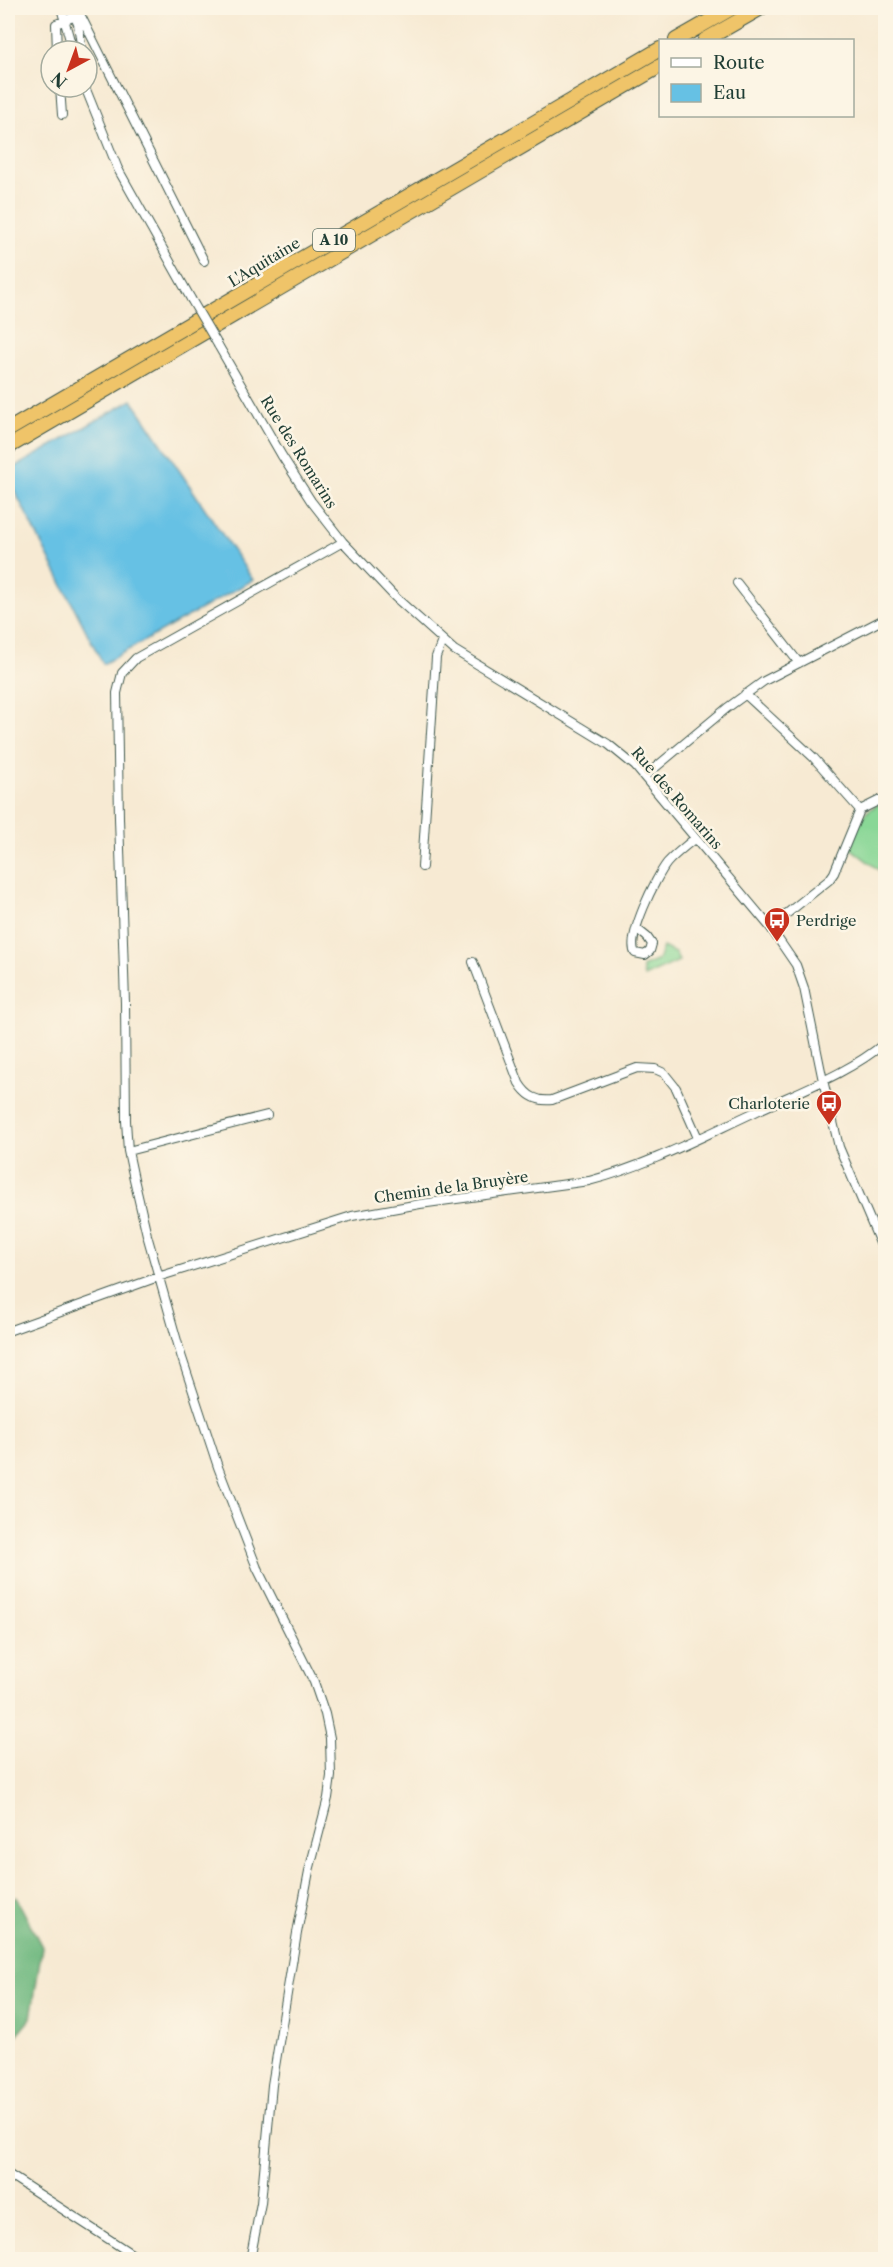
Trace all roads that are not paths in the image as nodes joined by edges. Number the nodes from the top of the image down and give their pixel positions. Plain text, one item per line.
1 (61, 8) edge
2 (71, 8) edge
3 (732, 8) edge
4 (761, 8) edge
5 (77, 12) edge
6 (64, 20) junction
7 (55, 39) edge
8 (70, 39) edge
9 (81, 39) edge
10 (678, 39) edge
11 (707, 39) edge
12 (659, 50) edge
13 (659, 67) edge
14 (61, 99) edge
15 (90, 99) edge
16 (62, 115) dead end
17 (204, 261) dead end
18 (8, 430) edge
19 (8, 447) edge
20 (343, 542) junction
21 (737, 584) dead end
22 (885, 618) edge
23 (442, 641) junction
24 (799, 663) junction
25 (745, 694) junction
26 (644, 777) junction
27 (885, 798) edge
28 (860, 810) junction
29 (695, 838) junction
30 (422, 867) dead end
31 (770, 927) junction
32 (637, 929) dead end
33 (473, 962) dead end
34 (885, 1042) edge
35 (823, 1081) junction
36 (267, 1115) dead end
37 (699, 1138) junction
38 (128, 1151) junction
39 (885, 1257) edge
40 (158, 1277) junction
41 (8, 1331) edge
42 (8, 2174) edge
43 (141, 2259) edge
44 (250, 2259) edge

1 - 6 street
2 - 5 street
3 - 10 highway
4 - 11 highway
5 - 6 street
5 - 9 street
5 - 17 street
6 - 7 street
6 - 8 street
12 - 18 highway, L'Aquitaine / A 10
13 - 19 highway, L'Aquitaine / A 10
14 - 16 street
15 - 20 street, Rue des Romarins, bridge
20 - 23 street, Rue des Romarins
20 - 38 street
21 - 24 street
22 - 24 street
23 - 26 street, Rue des Romarins
23 - 30 street
24 - 25 street
25 - 26 street
25 - 28 street
26 - 29 street, Rue des Romarins
27 - 28 street
28 - 31 street
29 - 31 street, Rue des Romarins
29 - 32 street
31 - 35 street, Rue des Romarins
33 - 37 street
34 - 35 street, Chemin de la Bruyère
35 - 37 street, Chemin de la Bruyère
35 - 39 street, Rue des Romarins
36 - 38 street
37 - 40 street, Chemin de la Bruyère
38 - 40 street
40 - 41 street, Chemin de la Bruyère
40 - 44 street
42 - 43 street

